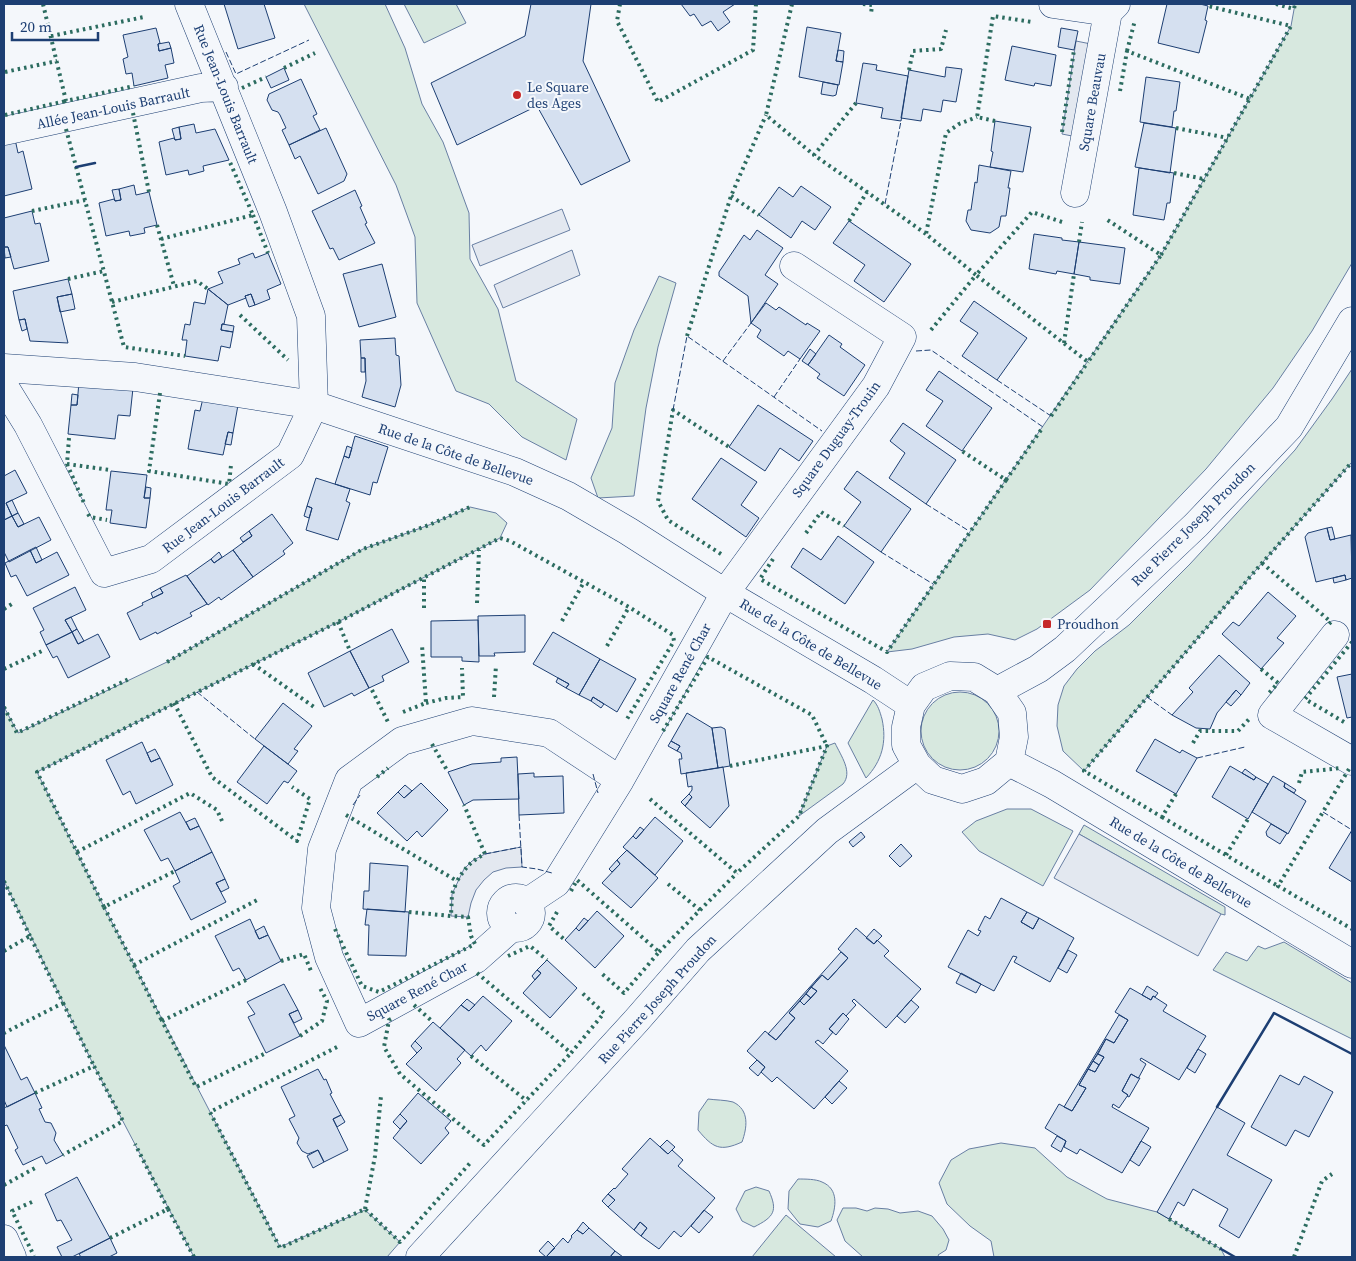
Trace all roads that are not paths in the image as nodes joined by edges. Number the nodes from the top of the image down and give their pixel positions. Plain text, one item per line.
1 (189, 4) edge
2 (1053, 4) edge
3 (1112, 8) edge
4 (224, 86) junction
5 (4, 131) edge
6 (1075, 193) dead end
7 (794, 266) dead end
8 (1352, 320) edge
9 (4, 368) edge
10 (4, 386) edge
11 (314, 405) junction
12 (725, 593) junction
13 (1335, 635) dead end
14 (997, 691) junction
15 (911, 706) junction
16 (1352, 761) edge
17 (1009, 762) junction
18 (917, 765) junction
19 (620, 780) junction
20 (1352, 964) edge
21 (4, 1239) edge
22 (12, 1257) edge
23 (420, 1257) edge

1 - 4 street, Rue Jean-Louis Barrault
2 - 3 street, Square Beauvau
3 - 6 street, Square Beauvau
4 - 5 street, Allée Jean-Louis Barrault
4 - 11 street, Rue Jean-Louis Barrault
7 - 12 street, Square Duguay-Trouin
8 - 14 street, Rue Pierre Joseph Proudon
9 - 11 street, Rue de la Côte de Bellevue
10 - 11 street, Rue Jean-Louis Barrault
11 - 12 street, Rue de la Côte de Bellevue
12 - 15 street, Rue de la Côte de Bellevue
12 - 19 street, Square René Char
13 - 16 street
14 - 15 street
14 - 17 street
15 - 18 street
17 - 18 street
17 - 20 street, Rue de la Côte de Bellevue
18 - 23 street, Rue Pierre Joseph Proudon
19 - 19 street, Square René Char
21 - 22 street

